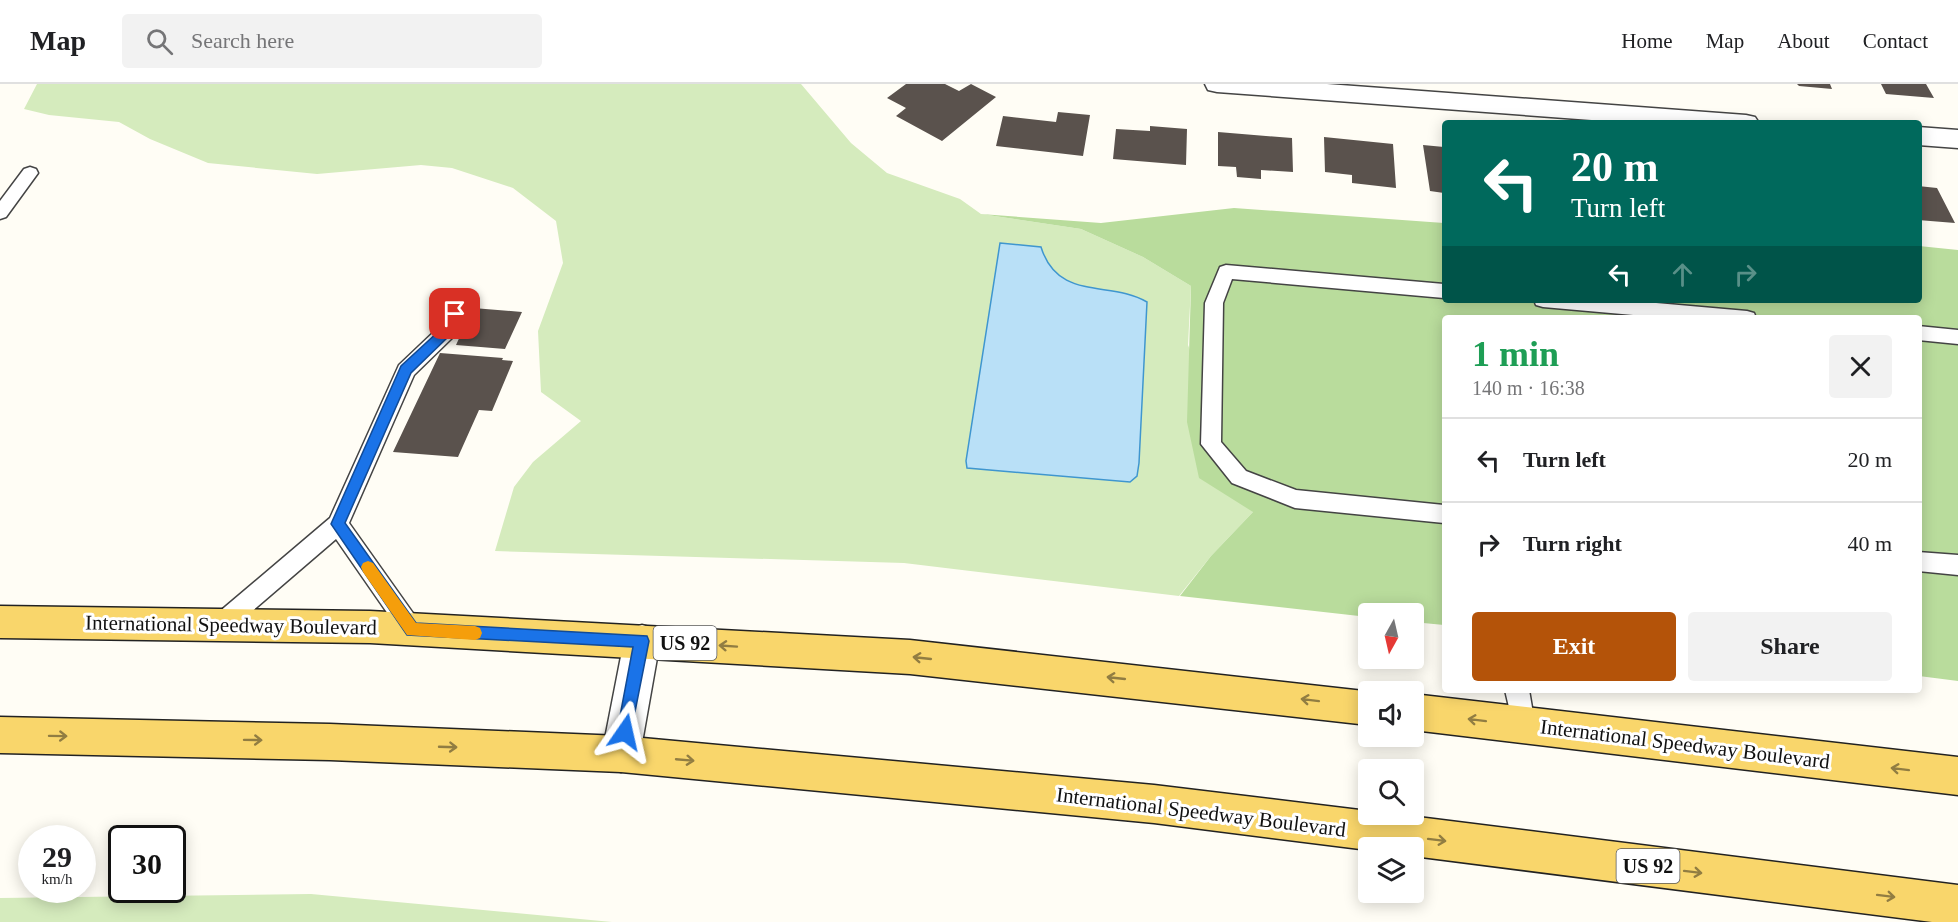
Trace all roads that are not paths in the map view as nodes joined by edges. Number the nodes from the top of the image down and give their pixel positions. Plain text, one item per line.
1 (1216, 84) edge
2 (1705, 120) edge
3 (1922, 136) edge
4 (1958, 139) edge
5 (30, 173) dead end
6 (0, 213) edge
7 (1442, 291) edge
8 (1577, 303) edge
9 (455, 314) dead end
10 (1713, 315) edge
11 (1922, 333) edge
12 (1958, 337) edge
13 (1442, 514) edge
14 (338, 524) junction
15 (1922, 561) edge
16 (1958, 565) edge
17 (0, 622) edge
18 (220, 625) junction
19 (412, 630) junction
20 (642, 641) junction
21 (1358, 706) edge
22 (1520, 708) edge
23 (1424, 712) edge
24 (0, 735) edge
25 (621, 754) junction
26 (1958, 776) edge
27 (1958, 905) edge

1 - 2 street
3 - 4 street
5 - 6 lane
7 - 13 lane
8 - 10 lane
9 - 14 lane
11 - 12 lane
14 - 18 lane
14 - 19 lane
15 - 16 lane
17 - 18 main road, International Speedway Boulevard / US 92
18 - 19 main road, International Speedway Boulevard / US 92
19 - 20 main road, International Speedway Boulevard / US 92
21 -> 20 main road, International Speedway Boulevard / US 92
20 - 25 street
22 -> 23 main road, International Speedway Boulevard
26 -> 22 main road, International Speedway Boulevard
24 -> 25 main road, International Speedway Boulevard / US 92
25 -> 27 main road, International Speedway Boulevard / US 92

